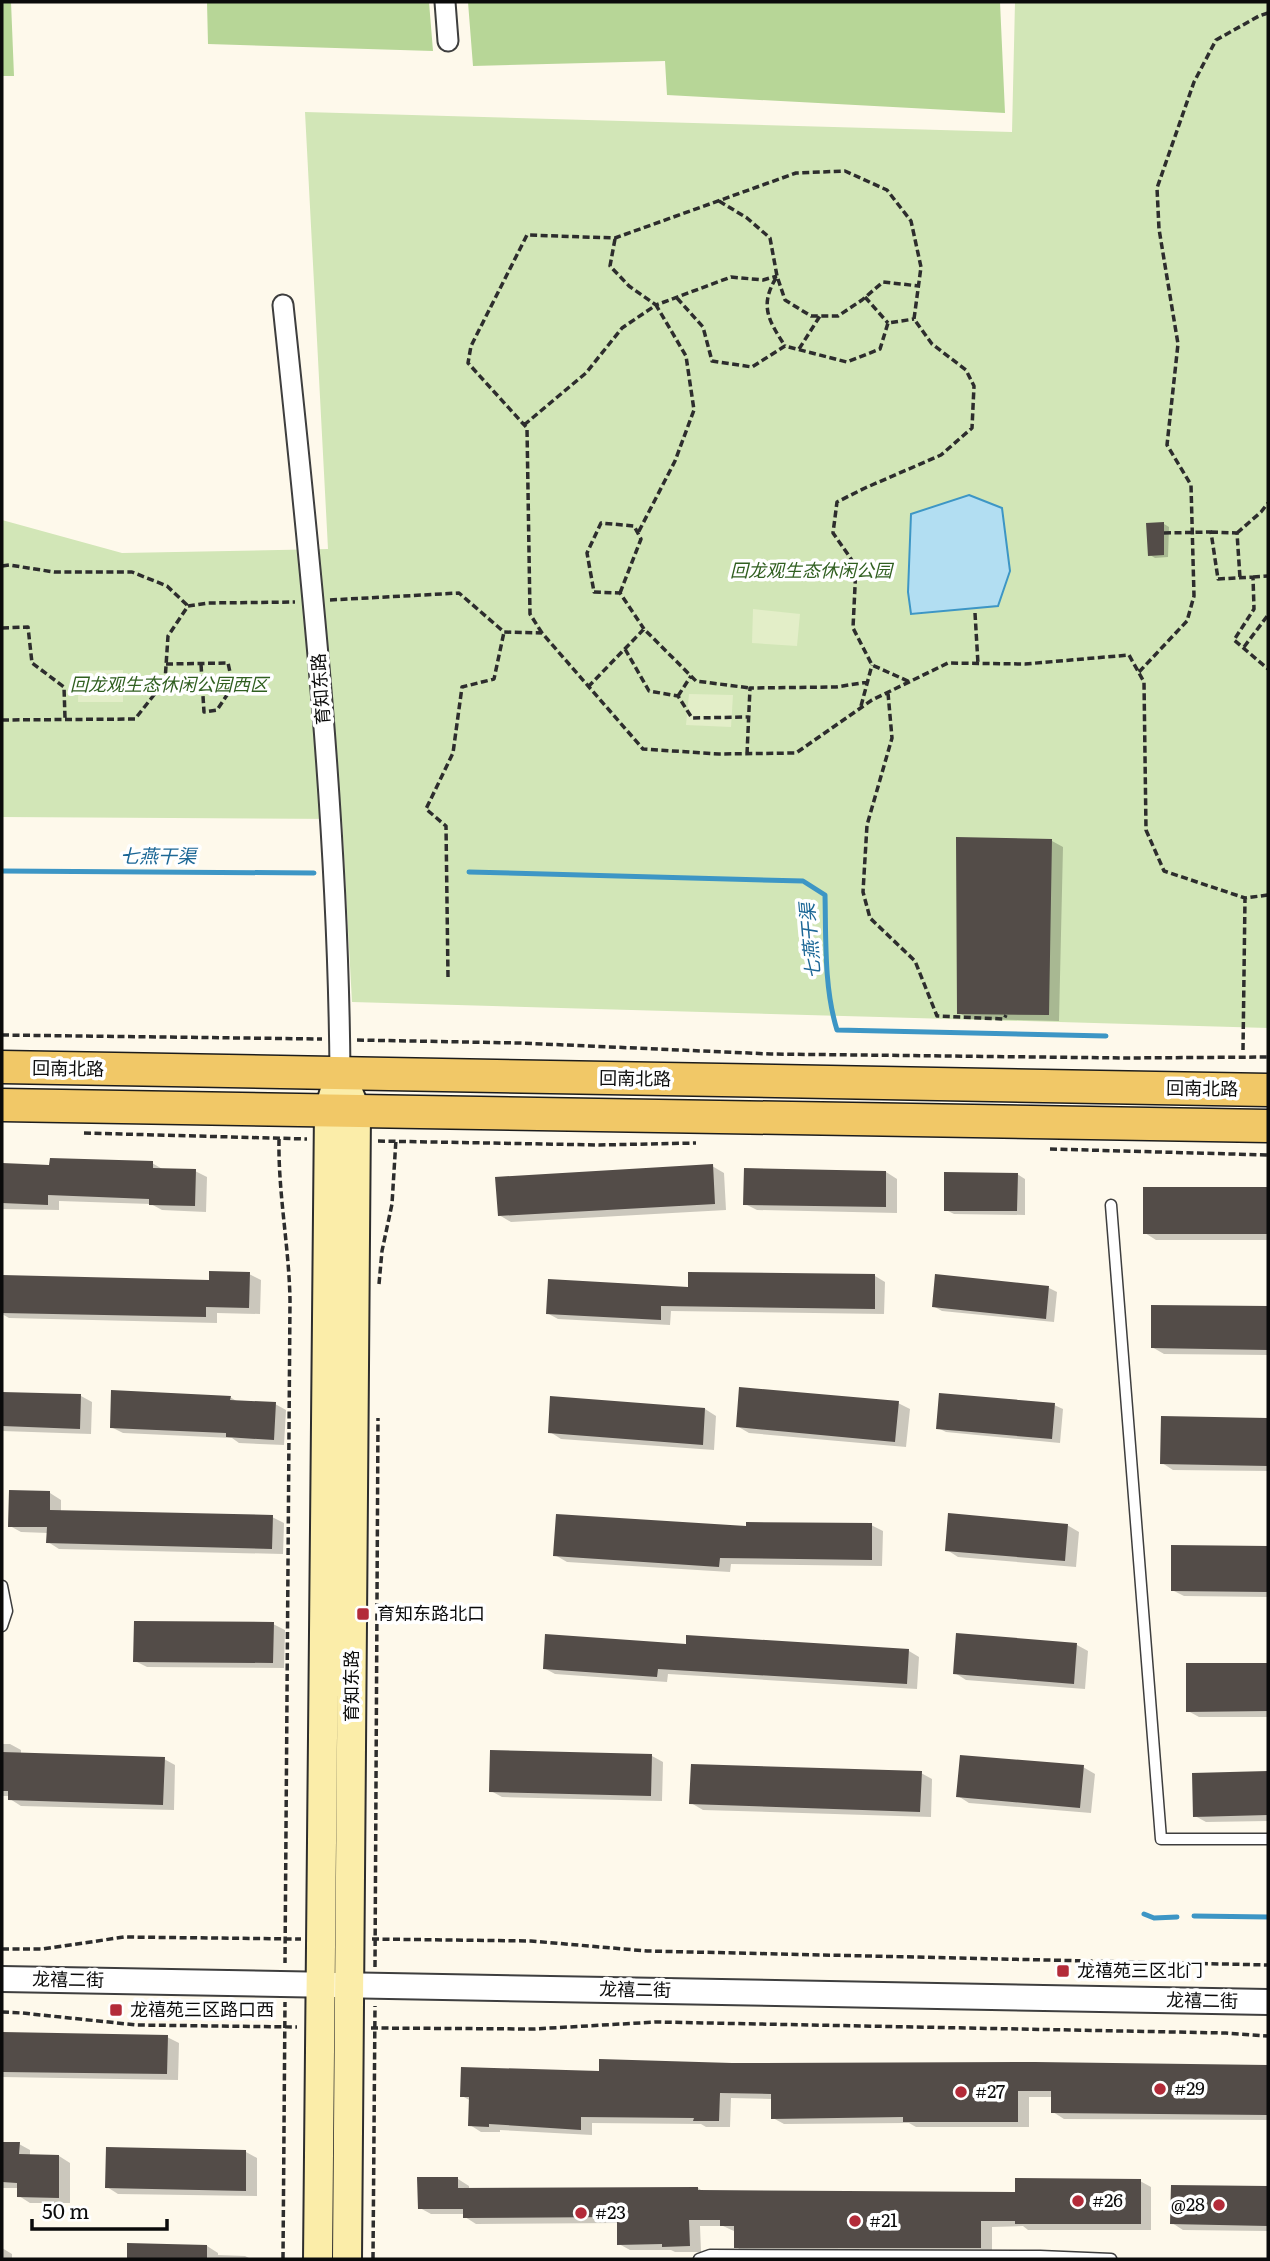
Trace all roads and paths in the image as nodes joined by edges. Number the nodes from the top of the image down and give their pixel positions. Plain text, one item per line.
1 (445, 2) edge
2 (1268, 13) edge
3 (448, 41) dead end
4 (719, 201) junction
5 (615, 238) junction
6 (777, 276) junction
7 (919, 286) junction
8 (865, 297) junction
9 (677, 298) junction
10 (283, 305) dead end
11 (656, 305) junction
12 (820, 316) junction
13 (914, 319) junction
14 (888, 323) junction
15 (785, 346) junction
16 (799, 349) junction
17 (524, 425) junction
18 (1268, 503) edge
19 (1211, 532) junction
20 (638, 533) junction
21 (1164, 533) dead end
22 (1192, 533) junction
23 (1237, 533) junction
24 (2, 566) edge
25 (1268, 576) edge
26 (1253, 577) junction
27 (1240, 578) junction
28 (620, 593) junction
29 (314, 601) junction
30 (188, 606) junction
31 (975, 613) dead end
32 (1268, 615) edge
33 (2, 628) edge
34 (644, 629) junction
35 (503, 632) junction
36 (541, 633) junction
37 (1244, 648) junction
38 (625, 649) junction
39 (166, 664) junction
40 (201, 664) junction
41 (978, 664) junction
42 (872, 665) junction
43 (1268, 669) edge
44 (1139, 672) junction
45 (691, 676) junction
46 (868, 682) junction
47 (910, 682) junction
48 (588, 687) junction
49 (750, 688) junction
50 (888, 693) junction
51 (678, 696) junction
52 (860, 708) junction
53 (749, 718) junction
54 (65, 719) junction
55 (2, 720) edge
56 (747, 754) junction
57 (1268, 895) edge
58 (1245, 898) junction
59 (448, 976) dead end
60 (1006, 1015) dead end
61 (2, 1035) edge
62 (273, 1039) dead end
63 (405, 1041) dead end
64 (1243, 1050) dead end
65 (1268, 1057) edge
66 (2, 1068) edge
67 (340, 1073) junction
68 (1268, 1090) edge
69 (2, 1105) edge
70 (342, 1111) junction
71 (1268, 1126) edge
72 (77, 1132) dead end
73 (270, 1139) dead end
74 (404, 1141) dead end
75 (707, 1143) dead end
76 (1041, 1149) dead end
77 (1268, 1155) edge
78 (278, 1171) dead end
79 (396, 1174) dead end
80 (1111, 1205) dead end
81 (379, 1286) dead end
82 (379, 1412) dead end
83 (2, 1586) edge
84 (2, 1626) edge
85 (1268, 1839) edge
86 (285, 1928) dead end
87 (375, 1928) dead end
88 (271, 1938) dead end
89 (392, 1940) dead end
90 (2, 1949) edge
91 (1268, 1965) edge
92 (2, 1979) edge
93 (321, 1985) junction
94 (349, 1985) junction
95 (1268, 2002) edge
96 (2, 2012) edge
97 (270, 2027) dead end
98 (391, 2028) dead end
99 (1268, 2036) edge
100 (285, 2037) dead end
101 (375, 2040) dead end
102 (283, 2259) edge
103 (318, 2259) edge
104 (347, 2259) edge
105 (373, 2259) edge
106 (699, 2259) edge
107 (1111, 2259) edge

1 - 3 street
2 - 22 path
4 - 5 path
4 - 6 path
4 - 7 path
5 - 11 path
5 - 17 path
6 - 9 path
6 - 12 path
6 - 15 path
7 - 8 path
7 - 13 path
8 - 12 path
8 - 14 path
9 - 11 path
9 - 15 path
10 - 29 street, 育知东路
11 - 17 path
11 - 20 path
12 - 16 path
13 - 14 path
13 - 42 path
14 - 16 path
15 - 16 path
17 - 36 path
18 - 23 path
19 - 22 path
19 - 23 path
19 - 27 path
20 - 28 path
20 - 28 path
21 - 22 path
22 - 44 path
23 - 27 path
24 - 30 path
25 - 26 path
26 - 27 path
26 - 37 path
28 - 34 path
29 - 30 path
29 - 35 path
29 - 67 street, 育知东路
30 - 39 path
31 - 41 path
32 - 37 path
33 - 54 path
34 - 38 path
34 - 45 path
35 - 36 path
35 - 59 path
36 - 48 path
37 - 43 path
38 - 48 path
38 - 51 path
39 - 40 path
39 - 54 path
40 - 40 path
41 - 44 path
41 - 47 path
42 - 46 path
42 - 47 path
44 - 58 path
45 - 49 path
45 - 51 path
46 - 49 path
46 - 52 path
47 - 50 path
48 - 56 path
49 - 53 path
50 - 52 path
50 - 60 path
51 - 53 path
52 - 56 path
53 - 56 path
54 - 55 path
57 - 58 path
58 - 64 path
61 - 62 path
63 - 65 path
66 - 67 main road, 回南北路
67 - 68 main road, 回南北路
67 - 70 main road, 育知东路
69 - 70 main road, 回南北路
70 - 71 main road, 回南北路
70 - 93 main road, 育知东路
70 - 94 main road, 育知东路
72 - 73 path
74 - 75 path
76 - 77 path
78 - 86 path
79 - 81 path
80 - 85 lane
82 - 87 path
83 - 84 lane
88 - 90 path
89 - 91 path
92 - 93 street, 龙禧二街
93 - 94 street, 龙禧二街
93 - 103 main road, 育知东路
94 - 95 street, 龙禧二街
94 - 104 main road, 育知东路
96 - 97 path
98 - 99 path
100 - 102 path
101 - 105 path
106 - 107 lane

